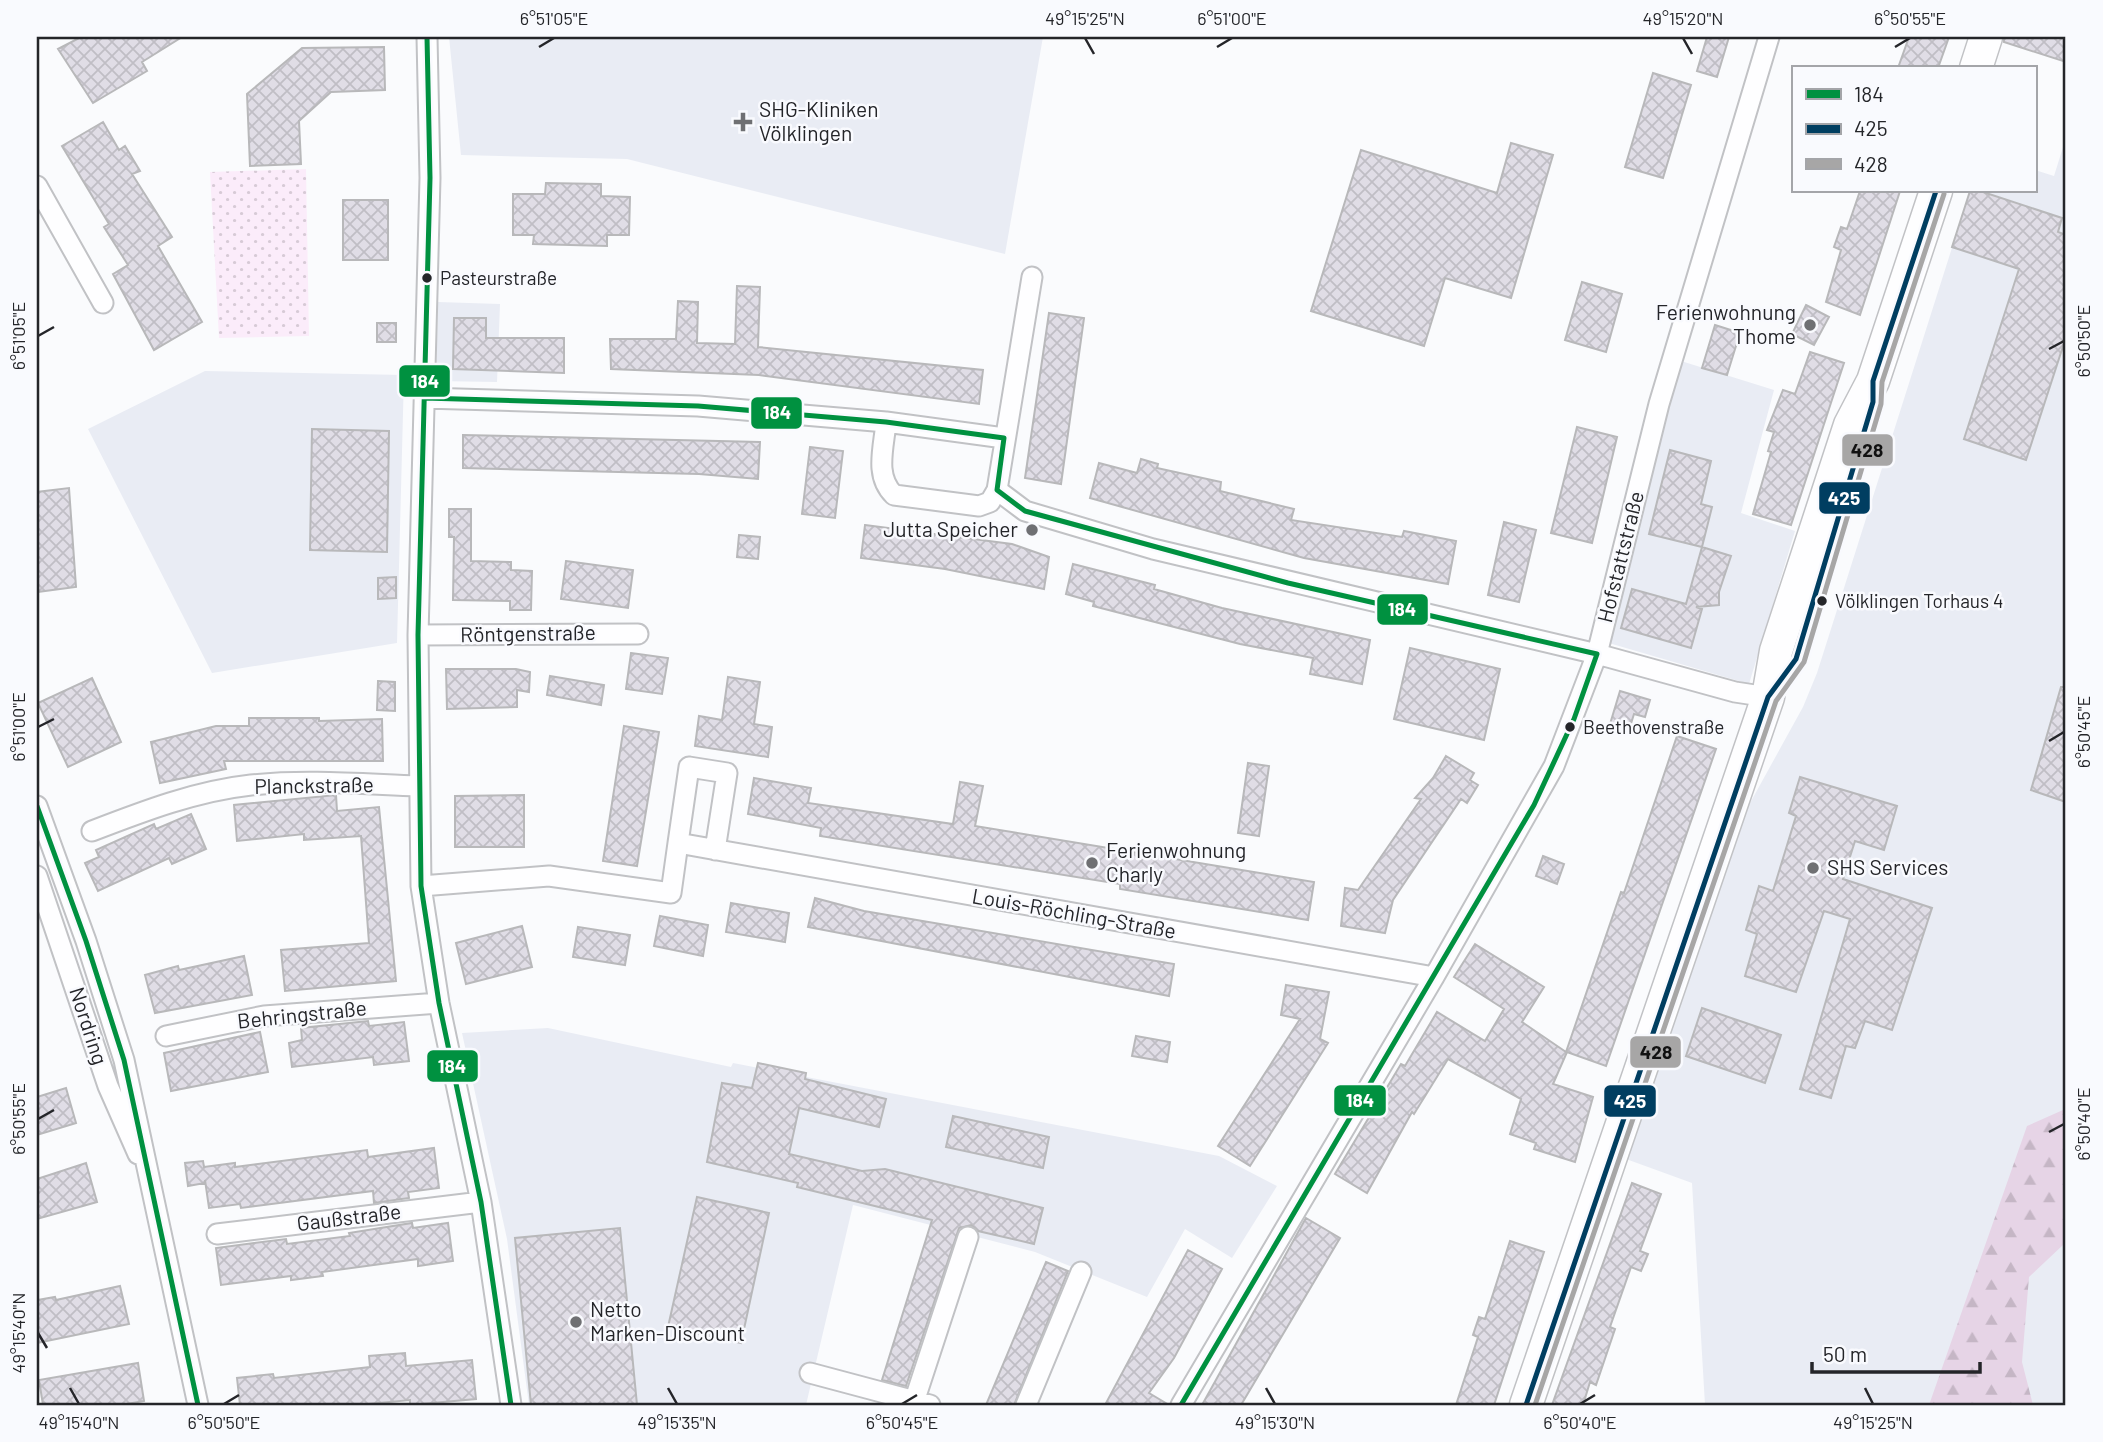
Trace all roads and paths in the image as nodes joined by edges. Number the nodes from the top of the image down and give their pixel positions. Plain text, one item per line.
1 (427, 37) edge
2 (1769, 37) edge
3 (1986, 37) edge
4 (1977, 66) edge
5 (37, 186) edge
6 (1936, 192) edge
7 (1032, 277) dead end
8 (103, 303) dead end
9 (424, 398) junction
10 (886, 422) junction
11 (1004, 438) junction
12 (997, 491) junction
13 (638, 634) dead end
14 (418, 635) junction
15 (1597, 654) junction
16 (1768, 697) junction
17 (418, 786) junction
18 (37, 806) edge
19 (92, 831) dead end
20 (678, 843) junction
21 (715, 850) junction
22 (37, 876) edge
23 (421, 886) junction
24 (1434, 977) junction
25 (439, 1003) junction
26 (166, 1036) dead end
27 (146, 1172) junction
28 (481, 1202) junction
29 (217, 1234) dead end
30 (968, 1237) dead end
31 (1081, 1272) dead end
32 (810, 1373) dead end
33 (919, 1404) edge
34 (198, 1405) edge
35 (511, 1405) edge
36 (1026, 1405) edge
37 (1181, 1405) edge
38 (1526, 1405) edge

1 - 9 street
2 - 15 street, Hofstattstraße
3 - 4 main road
5 - 8 street
6 - 16 main road
7 - 11 street
9 - 10 street
9 - 14 street
10 - 11 street
10 - 12 street
11 - 12 street
12 - 15 street
13 - 14 street, Röntgenstraße
14 - 17 street
15 - 16 street
15 - 24 street, Hofstattstraße
16 - 38 main road
17 - 19 street, Planckstraße
17 - 23 street
18 - 27 street, Nordring
20 - 21 street, Louis-Röchling-Straße
20 - 21 street
20 - 23 street
21 - 24 street, Louis-Röchling-Straße
22 - 27 street, Nordring
23 - 25 street
24 - 37 street, Hofstattstraße
25 - 26 street, Behringstraße
25 - 28 street
27 - 34 street, Nordring
28 - 29 street, Gaußstraße
28 - 35 street
30 - 33 street
31 - 36 street
32 - 33 street

